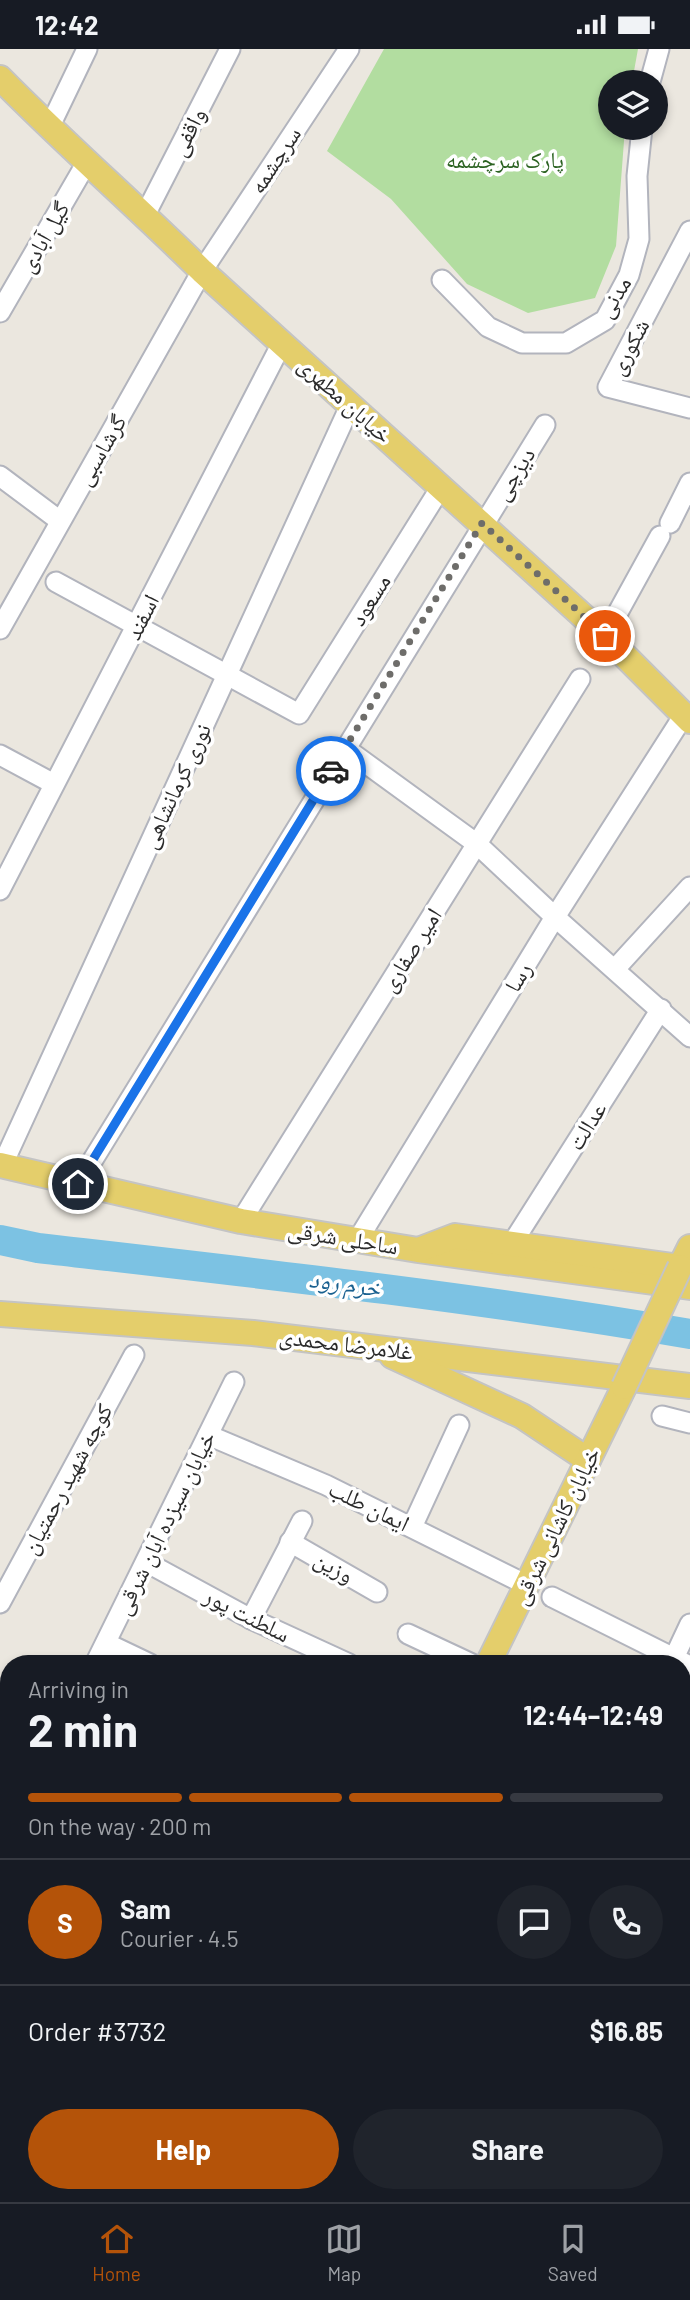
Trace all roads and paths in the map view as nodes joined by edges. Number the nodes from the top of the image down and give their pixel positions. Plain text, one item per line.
1 (87, 49) edge
2 (230, 49) edge
3 (349, 49) edge
4 (659, 49) edge
5 (653, 70) edge
6 (0, 78) edge
7 (49, 128) junction
8 (641, 140) edge
9 (87, 162) junction
10 (145, 215) junction
11 (690, 231) edge
12 (202, 271) junction
13 (442, 280) dead end
14 (0, 312) edge
15 (282, 343) junction
16 (350, 406) junction
17 (690, 408) edge
18 (545, 425) dead end
19 (0, 476) edge
20 (690, 483) edge
21 (441, 487) junction
22 (60, 521) junction
23 (482, 523) junction
24 (57, 582) dead end
25 (137, 626) junction
26 (0, 629) edge
27 (605, 636) junction
28 (227, 675) junction
29 (580, 679) dead end
30 (687, 718) edge
31 (345, 748) junction
32 (0, 755) edge
33 (54, 784) junction
34 (477, 844) junction
35 (690, 887) edge
36 (0, 890) edge
37 (555, 917) junction
38 (615, 969) junction
39 (661, 1009) junction
40 (690, 1037) edge
41 (1, 1165) edge
42 (78, 1184) junction
43 (241, 1221) junction
44 (356, 1241) junction
45 (513, 1243) junction
46 (418, 1250) junction
47 (687, 1267) edge
48 (0, 1314) edge
49 (372, 1347) junction
50 (134, 1355) dead end
51 (234, 1382) dead end
52 (690, 1385) edge
53 (662, 1416) dead end
54 (690, 1423) edge
55 (459, 1425) dead end
56 (208, 1435) junction
57 (588, 1460) junction
58 (302, 1521) dead end
59 (412, 1527) junction
60 (290, 1542) junction
61 (146, 1562) junction
62 (527, 1585) junction
63 (377, 1592) dead end
64 (552, 1597) dead end
65 (0, 1603) edge
66 (251, 1619) junction
67 (690, 1624) edge
68 (408, 1634) dead end
69 (106, 1643) junction
70 (100, 1655) edge
71 (131, 1655) edge
72 (329, 1655) edge
73 (453, 1655) edge
74 (492, 1655) edge
75 (668, 1655) edge
76 (683, 1655) edge

1 - 7 street
2 - 10 street, واقفی
3 - 12 street, سرچشمه
4 - 5 street
6 - 7 main road, خیابان مطهری
7 - 9 main road, خیابان مطهری
8 - 13 street, مدنی
9 - 10 main road, خیابان مطهری
9 - 14 street, گیل آبادی
10 - 12 main road, خیابان مطهری
11 - 17 street, شکوری
12 - 15 main road, خیابان مطهری
12 - 22 street, گرشاسبی
15 - 16 main road, خیابان مطهری
15 - 25 street, اسفند
16 - 21 main road, خیابان مطهری
16 - 28 street, نوری کرمانشاهی
18 - 23 street, دیزچی
19 - 22 street
20 - 27 street
21 - 23 main road, خیابان مطهری
21 - 28 street, مسعود
22 - 26 street, گرشاسبی
23 - 27 main road, خیابان مطهری
23 - 31 street, دیزچی
24 - 25 street
25 - 28 street
25 - 33 street, اسفند
27 - 30 main road, خیابان مطهری
28 - 41 street, نوری کرمانشاهی
29 - 34 street, امیر صفاری
30 - 37 street, رسا
31 - 34 street
31 - 42 street, دیزچی
32 - 33 street
33 - 36 street, اسفند
34 - 37 street
34 - 43 street, امیر صفاری
35 - 38 street
37 - 38 street
37 - 44 street, رسا
38 - 39 street
39 - 40 street
39 - 45 street, عدالت
41 - 42 main road, ساحلی شرقی
42 - 43 main road, ساحلی شرقی
43 - 44 main road, ساحلی شرقی
44 - 46 main road, ساحلی شرقی
45 - 46 main road
45 - 47 main road
46 - 47 main road, ساحلی شرقی
47 - 57 main road, خیابان کاشانی شرقی, bridge
48 - 49 main road, غلامرضا محمدی
49 - 52 main road, غلامرضا محمدی
49 - 57 main road
50 - 65 street, کوچه شهید رحمتیان
51 - 56 street, خیابان سیزده آبان شرقی
53 - 54 street
55 - 59 street
56 - 59 street, ایمان طلب
56 - 61 street, خیابان سیزده آبان شرقی
57 - 62 main road, خیابان کاشانی شرقی
58 - 60 street
59 - 62 street, ایمان طلب
60 - 63 street, وزین
60 - 66 street
61 - 66 street, سلطنت پور
61 - 69 street, خیابان سیزده آبان شرقی
62 - 74 main road, خیابان کاشانی شرقی
64 - 75 street
66 - 72 street, سلطنت پور
67 - 76 street
68 - 73 street
69 - 70 street, خیابان سیزده آبان شرقی
69 - 71 street

